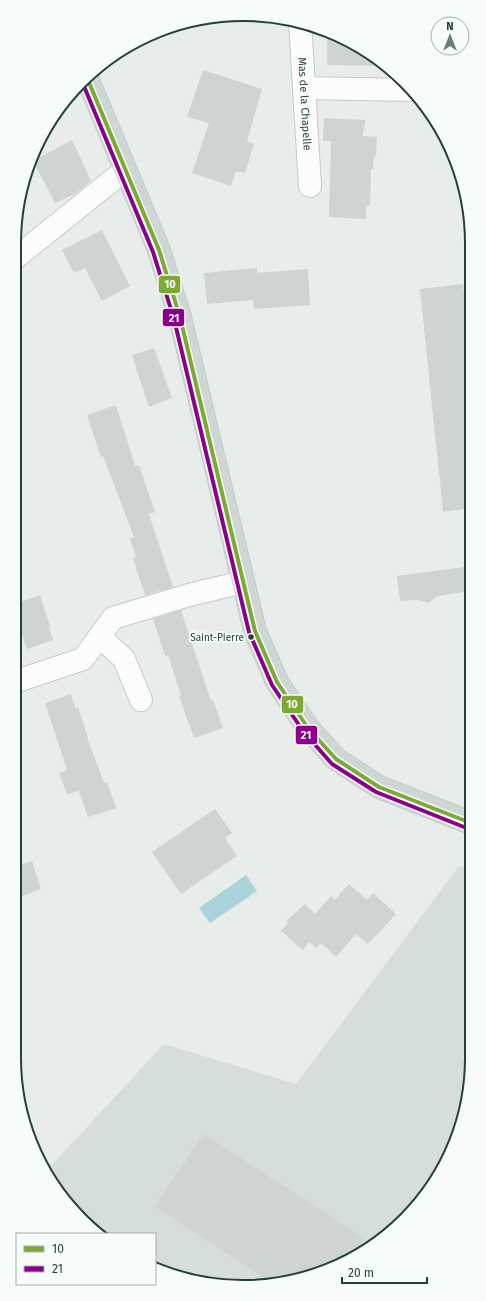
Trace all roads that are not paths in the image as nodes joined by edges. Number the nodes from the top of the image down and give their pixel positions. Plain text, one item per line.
1 (300, 29) edge
2 (89, 83) edge
3 (304, 88) junction
4 (403, 90) edge
5 (125, 170) junction
6 (310, 186) dead end
7 (21, 253) edge
8 (243, 582) junction
9 (100, 636) junction
10 (21, 680) edge
11 (141, 700) dead end
12 (465, 821) edge

1 - 3 street, Mas de la Chapelle
2 - 5 main road
3 - 4 street
3 - 6 street, Mas de la Chapelle
5 - 7 street
5 - 8 main road
8 - 9 street
8 - 12 main road
9 - 10 street
9 - 11 street

